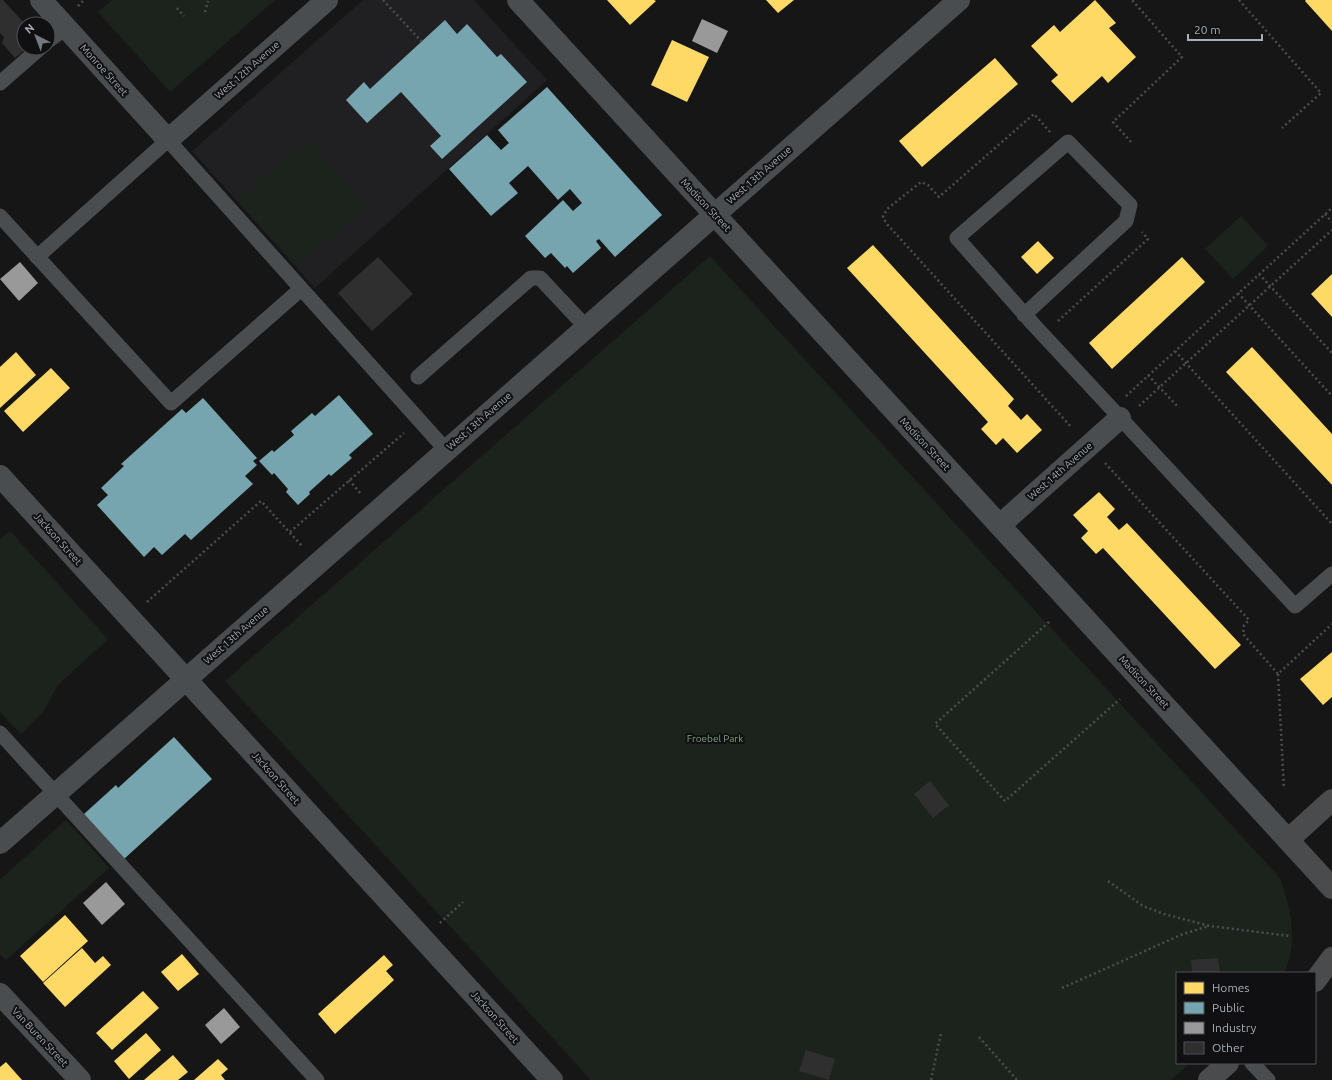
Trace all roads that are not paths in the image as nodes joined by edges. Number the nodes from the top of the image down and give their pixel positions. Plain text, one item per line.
1 (41, 0) edge
2 (327, 0) edge
3 (518, 0) edge
4 (959, 0) edge
5 (66, 28) junction
6 (56, 35) edge
7 (31, 56) edge
8 (0, 83) edge
9 (168, 140) junction
10 (714, 214) junction
11 (0, 216) edge
12 (37, 257) junction
13 (301, 289) junction
14 (1024, 314) junction
15 (587, 328) junction
16 (418, 376) dead end
17 (1125, 409) junction
18 (446, 450) junction
19 (0, 476) edge
20 (1000, 525) junction
21 (1332, 574) edge
22 (186, 680) junction
23 (0, 732) edge
24 (56, 793) junction
25 (1332, 800) edge
26 (1288, 840) junction
27 (0, 843) edge
28 (1332, 888) edge
29 (1332, 958) edge
30 (1316, 980) edge
31 (0, 994) edge
32 (1227, 1064) edge
33 (1253, 1064) edge
34 (80, 1080) edge
35 (317, 1080) edge
36 (552, 1080) edge
37 (1209, 1080) edge
38 (1268, 1080) edge

1 - 5 street, Monroe Street
2 - 9 street, West 12th Avenue
3 - 10 street, Madison Street
4 - 10 street, West 13th Avenue
5 - 6 lane
5 - 9 street, Monroe Street
7 - 8 lane
9 - 12 lane
9 - 13 lane
10 - 15 street, West 13th Avenue
10 - 20 street, Madison Street
11 - 12 lane
12 - 13 lane
13 - 18 lane
14 - 14 lane
14 - 17 lane
15 - 16 lane
15 - 18 street, West 13th Avenue
17 - 20 street, West 14th Avenue
17 - 21 lane
18 - 22 street, West 13th Avenue
19 - 22 street, Jackson Street
20 - 26 street, Madison Street
22 - 24 street, West 13th Avenue
22 - 36 street, Jackson Street
23 - 24 lane
24 - 27 street, West 13th Avenue
24 - 35 lane
25 - 26 main road
26 - 28 main road, Madison Street
29 - 30 main road
31 - 34 street, Van Buren Street
32 - 37 main road
33 - 38 lane

